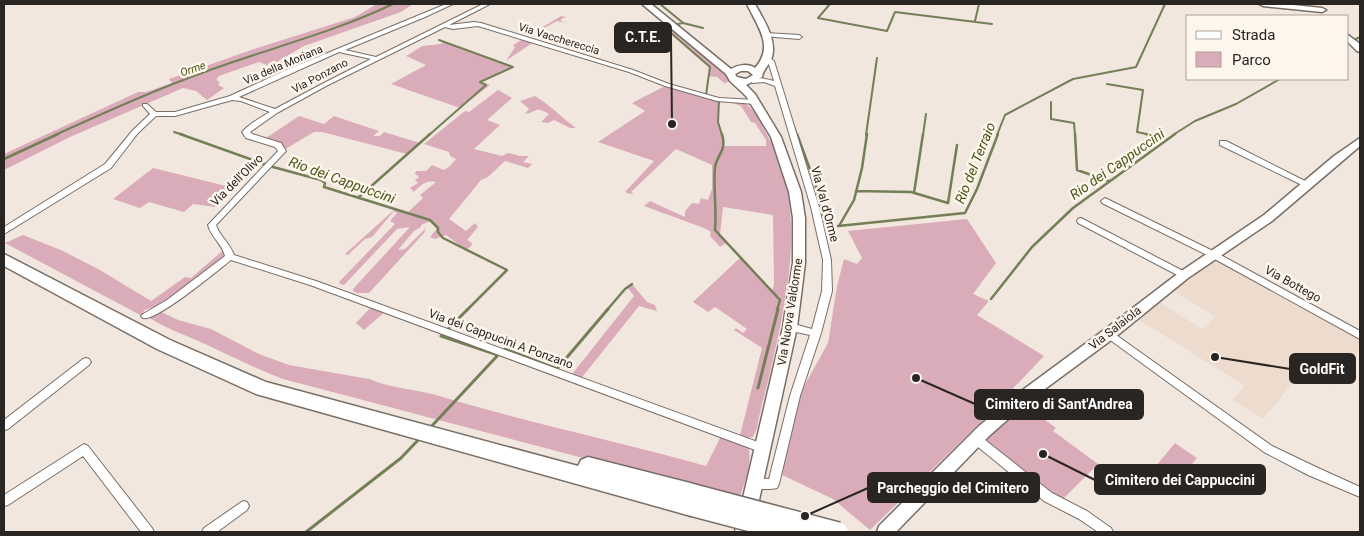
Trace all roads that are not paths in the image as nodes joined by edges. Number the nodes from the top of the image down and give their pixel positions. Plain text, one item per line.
1 (450, 4) edge
2 (487, 4) edge
3 (646, 4) edge
4 (750, 4) edge
5 (1263, 4) edge
6 (1323, 10) edge
7 (444, 25) junction
8 (766, 35) junction
9 (799, 37) dead end
10 (1349, 37) edge
11 (1360, 49) edge
12 (341, 51) junction
13 (711, 57) junction
14 (378, 59) junction
15 (768, 61) junction
16 (744, 68) junction
17 (733, 77) junction
18 (776, 80) junction
19 (754, 84) junction
20 (232, 98) junction
21 (145, 106) dead end
22 (275, 112) junction
23 (154, 114) junction
24 (1360, 141) edge
25 (1223, 143) dead end
26 (1306, 184) junction
27 (1106, 201) dead end
28 (1081, 221) dead end
29 (4, 231) edge
30 (4, 248) edge
31 (1214, 255) junction
32 (230, 257) junction
33 (4, 259) edge
34 (1184, 275) junction
35 (146, 316) dead end
36 (790, 327) junction
37 (816, 333) junction
38 (1109, 334) junction
39 (1360, 335) edge
40 (86, 362) dead end
41 (4, 426) edge
42 (976, 439) junction
43 (762, 448) junction
44 (754, 483) junction
45 (1360, 492) edge
46 (691, 500) junction
47 (4, 501) edge
48 (243, 506) dead end
49 (749, 507) junction
50 (148, 532) edge
51 (208, 532) edge
52 (744, 532) edge
53 (751, 532) edge
54 (789, 532) edge
55 (838, 532) edge
56 (885, 532) edge
57 (1107, 532) edge

1 - 12 street, Via della Moriana
2 - 7 street, Via Ponzano
3 - 13 street, Via Nuova Valdorme
4 - 8 street, Via Val d'Orme
5 - 6 street
7 - 14 street, Via Ponzano
7 - 19 street, Via Vacchereccia
8 - 9 street
8 - 15 street, Via Val d'Orme
10 - 11 street
12 - 14 street, Via della Moriana
12 - 20 street, Via della Moriana
13 - 16 street, Via Nuova Valdorme
13 - 17 street, Via Nuova Valdorme
14 - 22 street, Via Ponzano
15 - 16 street
15 - 18 street, Via Val d'Orme
15 - 19 street
16 - 17 street
16 - 19 street, Via Nuova Valdorme
17 - 19 street, Via Nuova Valdorme
18 - 19 street
18 - 37 street, Via Val d'Orme
19 - 36 street, Via Nuova Valdorme
20 - 22 street
20 - 23 street
21 - 23 street
22 - 32 street, Via dell'Olivo
23 - 29 street
24 - 26 street, Via Salaiola
25 - 26 street
26 - 31 street, Via Salaiola
27 - 31 street, Via Bottego
28 - 34 street
30 - 46 highway
31 - 34 street, Via Salaiola
31 - 39 street, Via Bottego
32 - 35 street
32 - 43 street, Via dei Cappucini A Ponzano
33 - 46 highway
34 - 38 street, Via Salaiola
36 - 37 street
36 - 43 street, Via Nuova Valdorme
37 - 44 street, Via Val d'Orme
38 - 42 street, Via Salaiola
38 - 45 street
40 - 41 street
42 - 56 street, Via Salaiola
42 - 57 street
43 - 44 street, Via Nuova Valdorme
44 - 49 street, Via Nuova Valdorme
46 - 54 highway, bridge
46 - 55 highway, bridge
47 - 50 street
48 - 51 street
49 - 52 street, Via Nuova Valdorme
49 - 53 street, Via Nuova Valdorme

